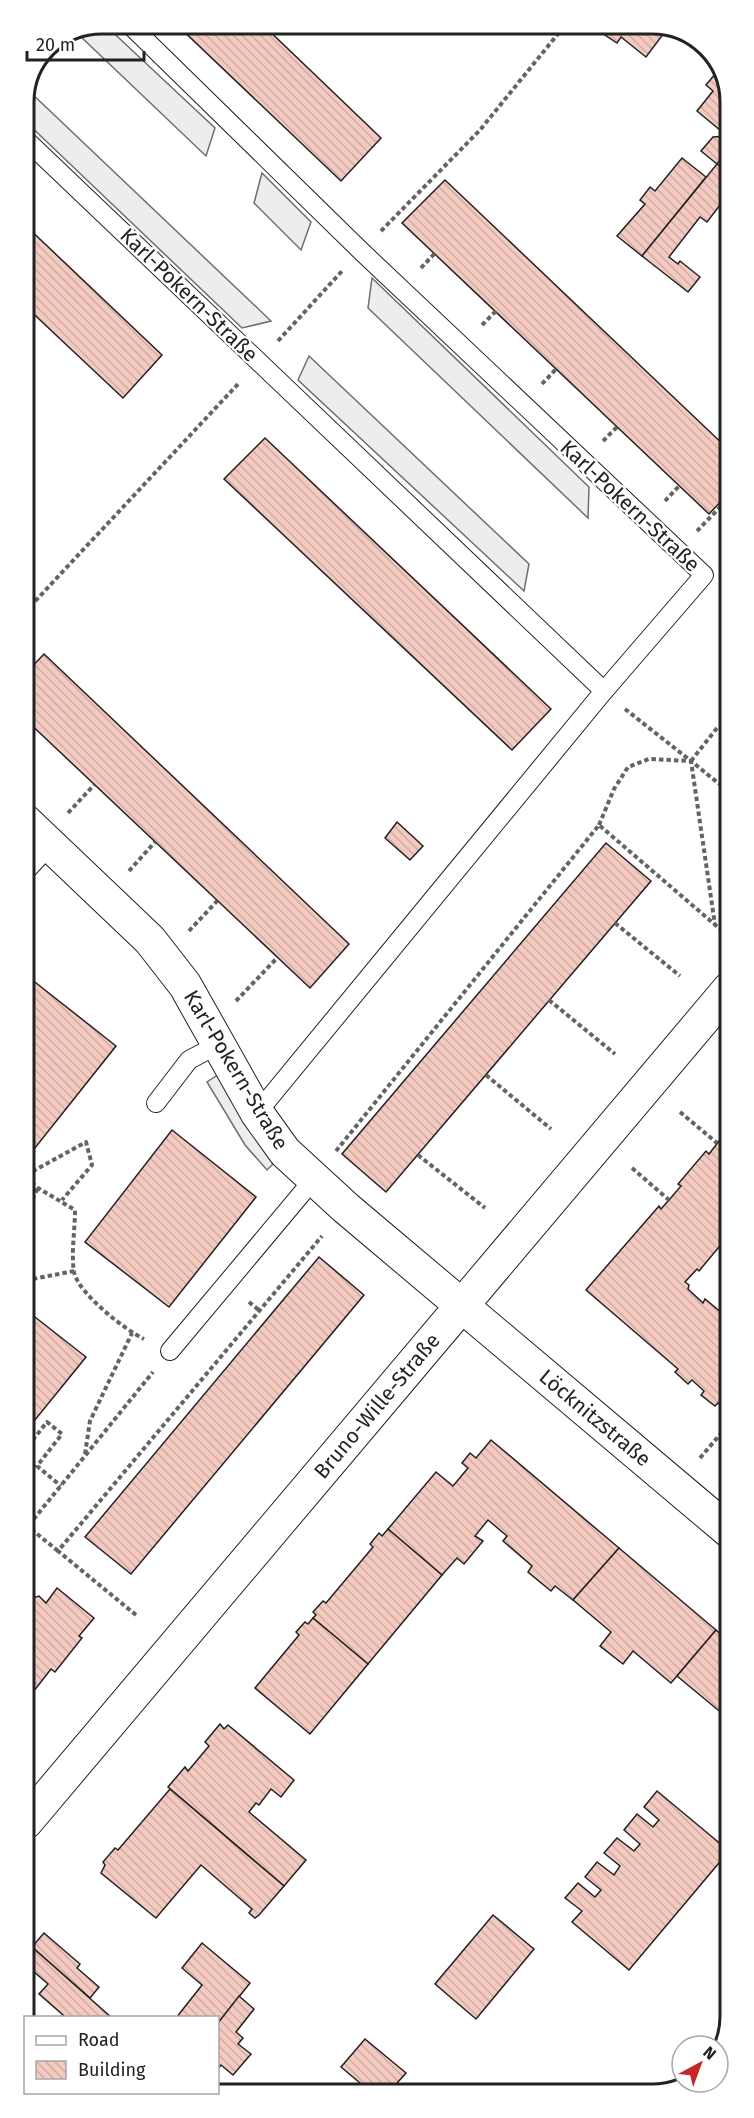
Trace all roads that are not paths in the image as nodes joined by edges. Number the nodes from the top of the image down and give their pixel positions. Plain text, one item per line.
1 (140, 35) edge
2 (35, 148) edge
3 (604, 691) junction
4 (35, 830) edge
5 (50, 845) junction
6 (35, 862) edge
7 (720, 1000) edge
8 (219, 1044) junction
9 (156, 1103) dead end
10 (257, 1113) junction
11 (313, 1180) junction
12 (461, 1305) junction
13 (170, 1351) road end
14 (720, 1523) edge
15 (34, 1814) edge

1 - 3 lane, Karl-Pokern-Straße
2 - 3 lane, Karl-Pokern-Straße
3 - 10 lane
4 - 5 street, Karl-Pokern-Straße
5 - 6 lane
5 - 8 street, Karl-Pokern-Straße
7 - 12 street, Bruno-Wille-Straße
8 - 9 lane
8 - 10 street, Karl-Pokern-Straße
10 - 11 street, Karl-Pokern-Straße
11 - 12 street, Karl-Pokern-Straße
11 - 13 lane
12 - 14 street, Löcknitzstraße
12 - 15 street, Bruno-Wille-Straße

